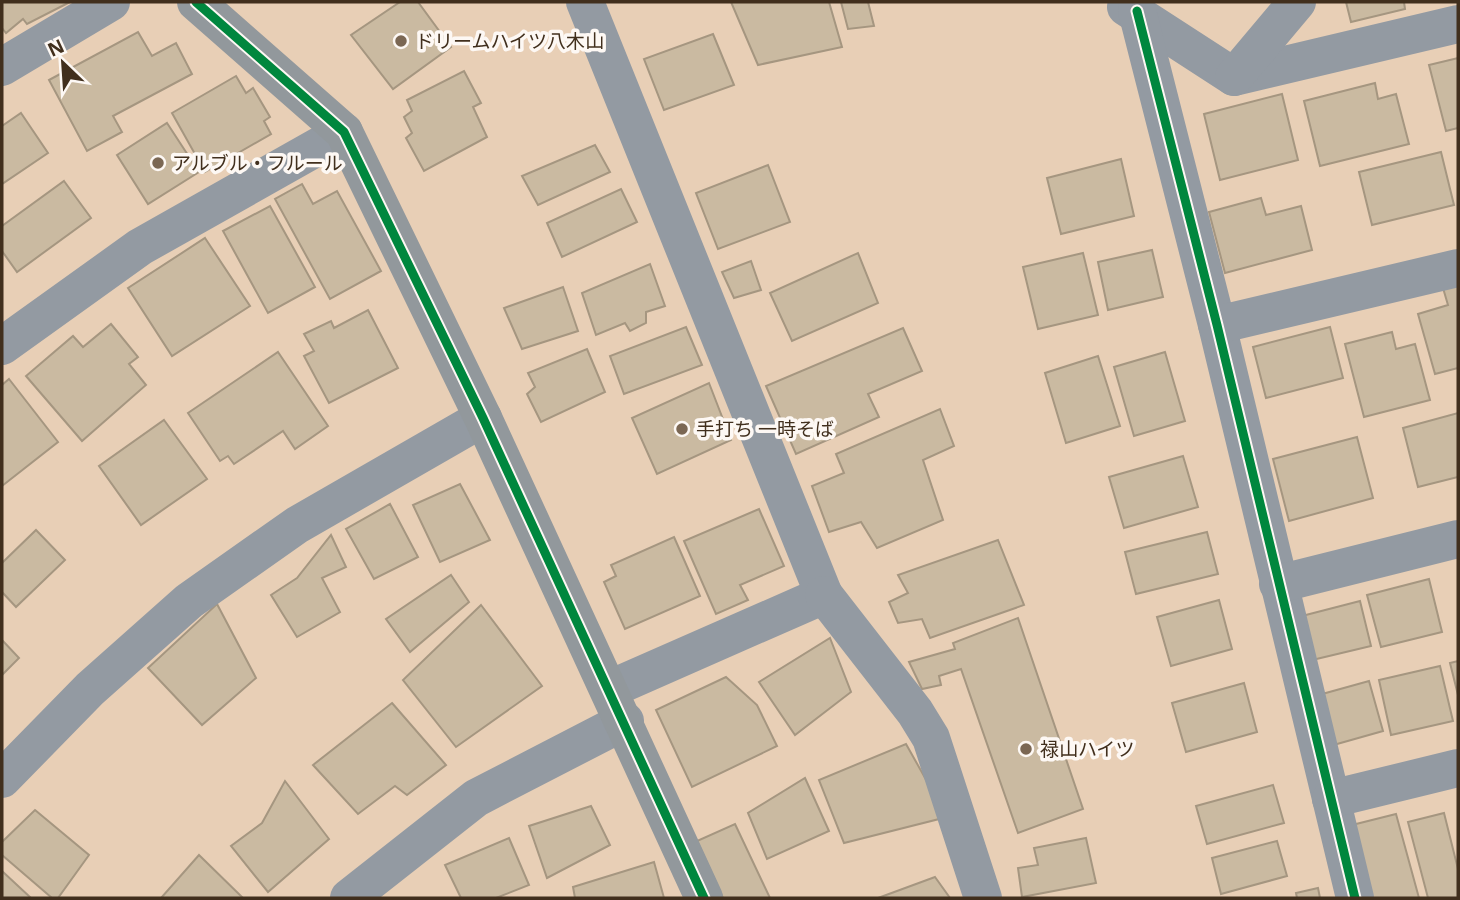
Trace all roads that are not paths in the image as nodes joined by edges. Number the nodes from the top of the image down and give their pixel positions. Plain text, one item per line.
1 (111, 2) edge
2 (196, 2) edge
3 (585, 2) edge
4 (1297, 2) edge
5 (1126, 6) edge
6 (1458, 24) edge
7 (2, 67) edge
8 (1234, 77) junction
9 (344, 132) junction
10 (1458, 268) edge
11 (1217, 325) junction
12 (2, 346) edge
13 (483, 418) junction
14 (1458, 539) edge
15 (1278, 584) junction
16 (824, 596) junction
17 (618, 705) junction
18 (1458, 768) edge
19 (2, 779) edge
20 (1331, 799) junction
21 (349, 898) edge
22 (704, 898) edge
23 (983, 898) edge
24 (1355, 898) edge

1 - 7 street
2 - 9 street
3 - 16 street
4 - 8 street
5 - 8 street
5 - 11 street
6 - 8 street
9 - 12 street
9 - 13 street
10 - 11 street
11 - 15 street
13 - 17 street
13 - 19 street
14 - 15 street
15 - 20 street
16 - 17 street
16 - 23 street
17 - 21 street
17 - 22 street
18 - 20 street
20 - 24 street

